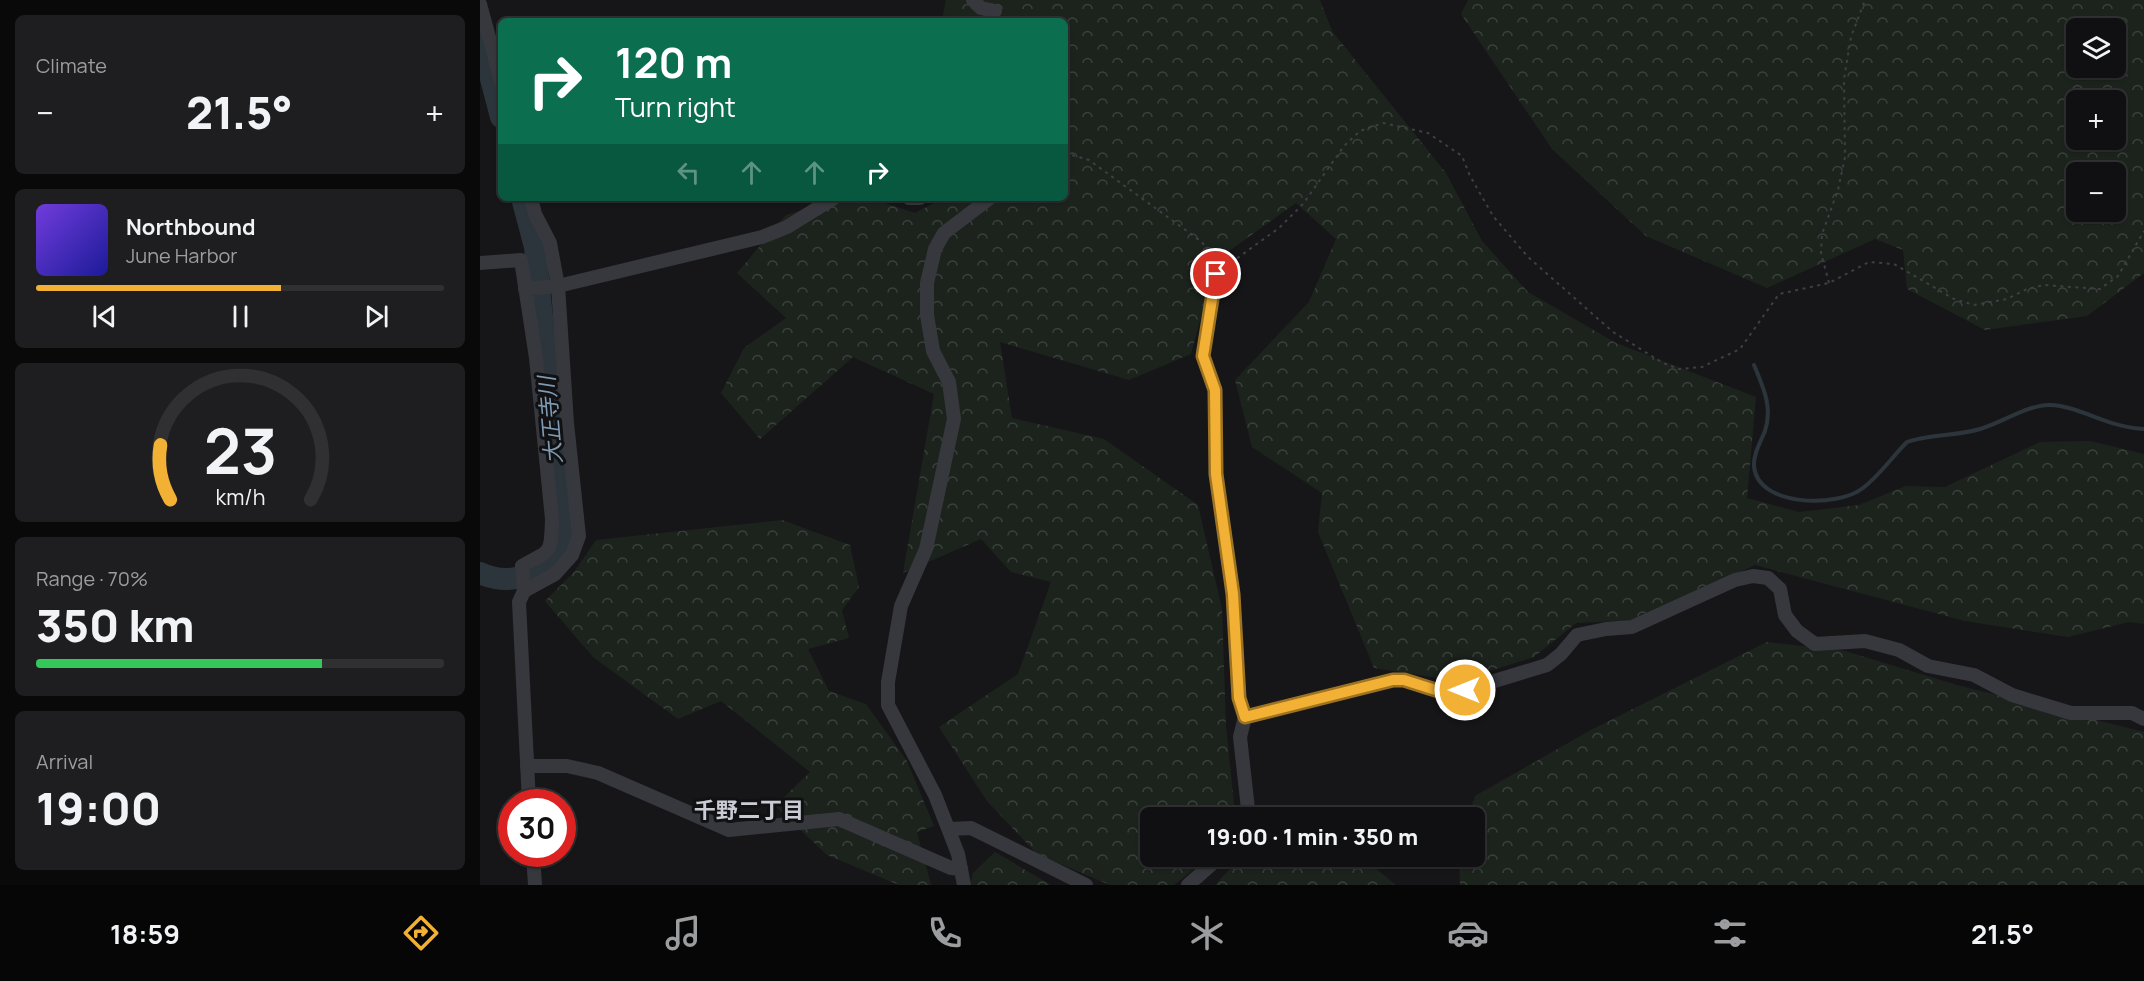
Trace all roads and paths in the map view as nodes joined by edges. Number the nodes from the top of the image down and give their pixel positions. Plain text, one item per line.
1 (973, 0) edge
2 (1865, 0) edge
3 (480, 4) edge
4 (995, 11) edge
5 (498, 70) edge
6 (1068, 154) edge
7 (532, 201) edge
8 (829, 201) edge
9 (986, 201) edge
10 (2144, 231) edge
11 (480, 263) edge
12 (1216, 274) junction
13 (1829, 283) junction
14 (558, 286) junction
15 (525, 288) junction
16 (524, 591) junction
17 (1245, 717) junction
18 (2144, 719) edge
19 (527, 766) junction
20 (529, 789) edge
21 (1248, 807) edge
22 (949, 829) junction
23 (534, 867) edge
24 (1208, 867) edge
25 (961, 869) junction
26 (536, 885) edge
27 (964, 885) edge
28 (1086, 885) edge
29 (1188, 885) edge

1 - 4 street
2 - 13 path
3 - 5 street
6 - 12 path
7 - 14 street
8 - 14 street
9 - 22 street
10 - 13 path
11 - 15 street
12 - 13 path
12 - 17 street
14 - 15 street
14 - 16 street
15 - 16 street
16 - 19 street
17 - 18 street
17 - 21 street
19 - 20 street
19 - 25 street
22 - 25 street
22 - 28 street
23 - 26 street
24 - 29 street
25 - 27 street

